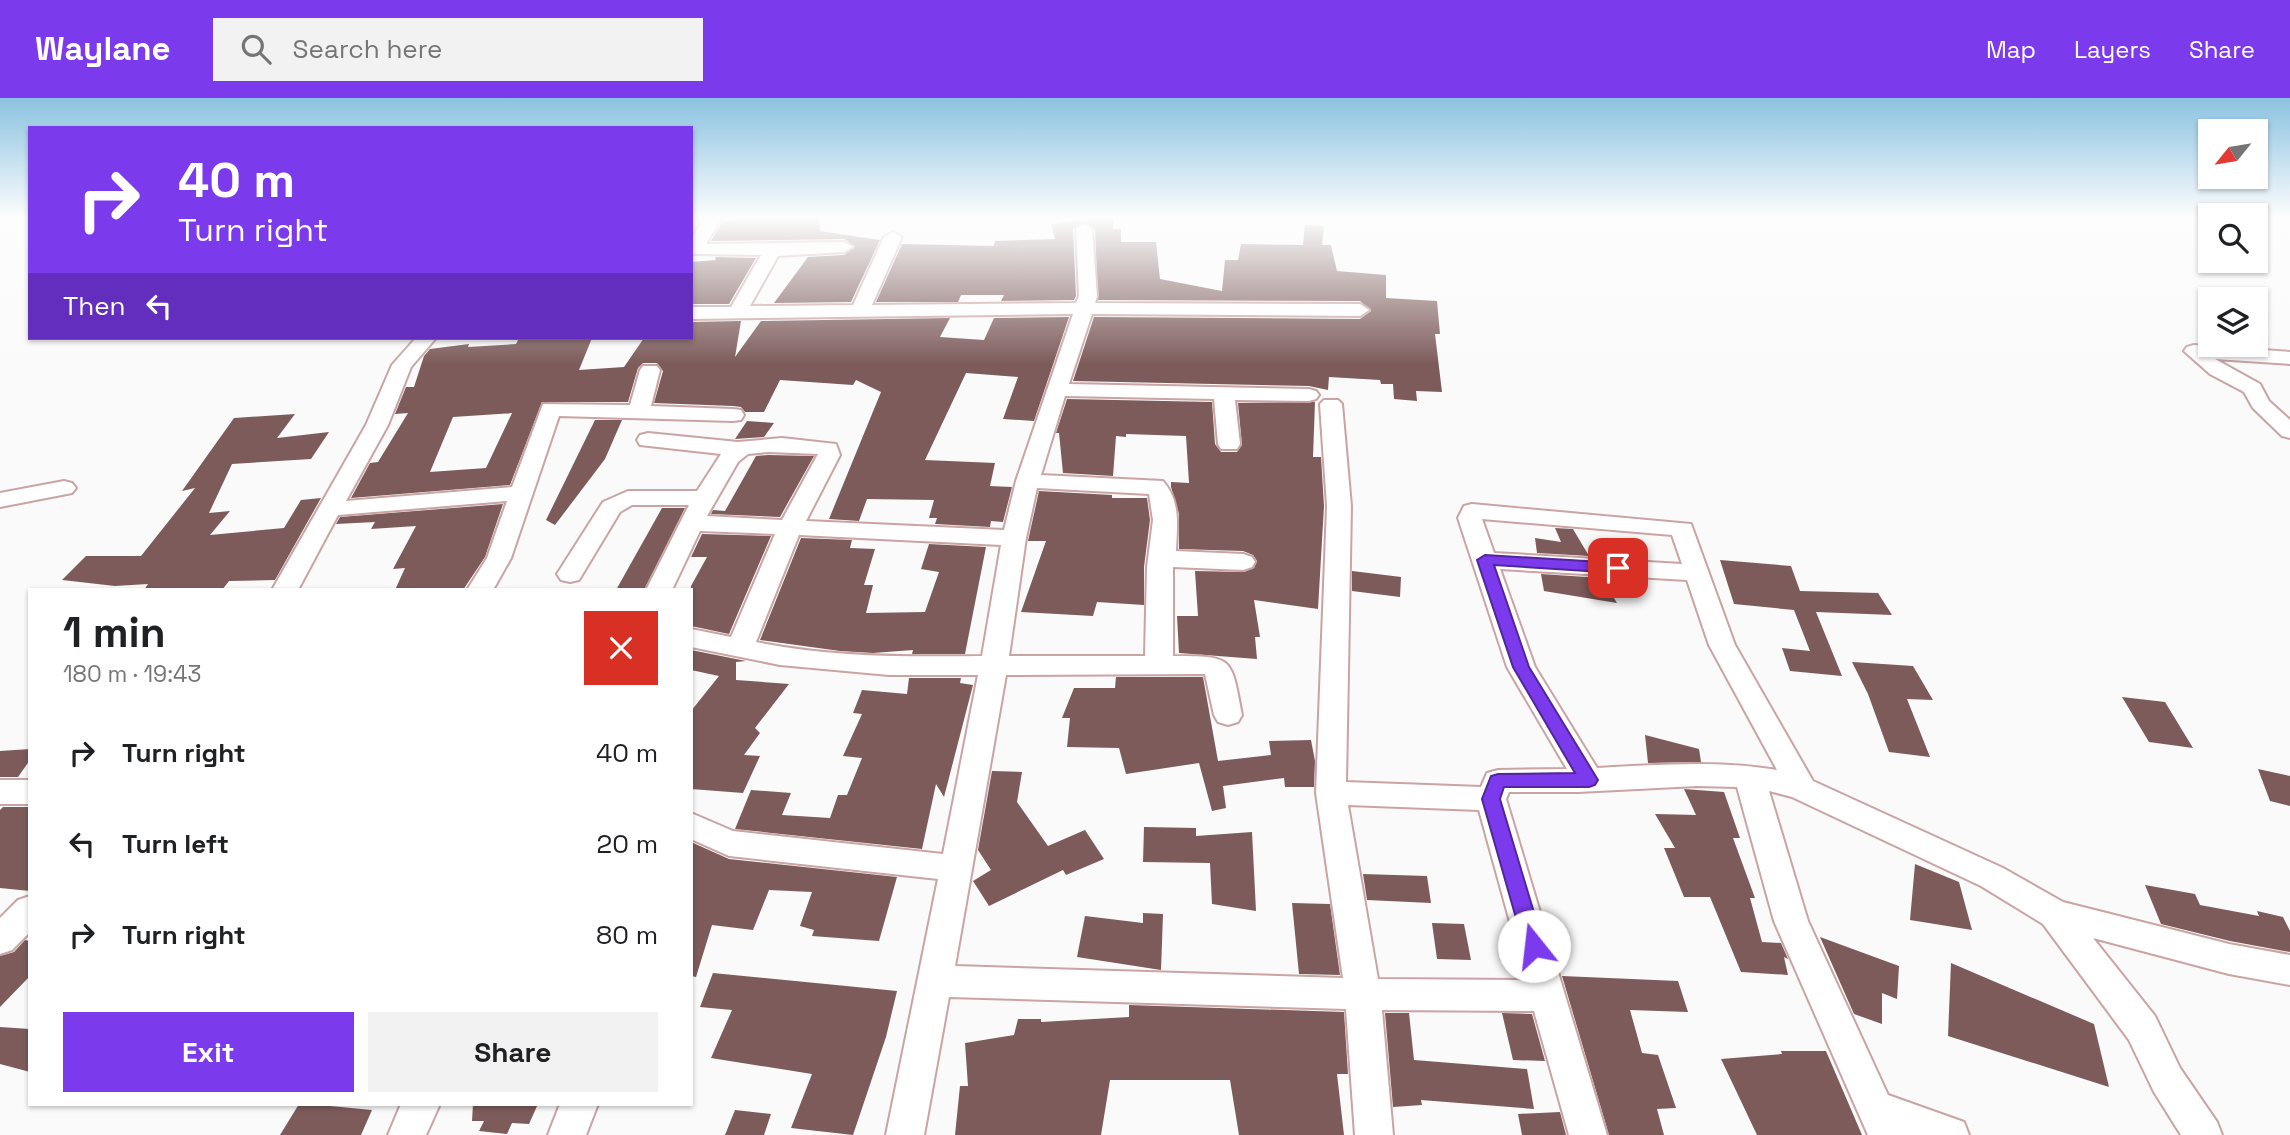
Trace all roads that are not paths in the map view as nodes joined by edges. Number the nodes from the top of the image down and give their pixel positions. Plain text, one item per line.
1 (763, 267) edge
2 (879, 267) edge
3 (1086, 267) edge
4 (1085, 308) junction
5 (860, 310) junction
6 (1360, 310) dead end
7 (693, 313) edge
8 (737, 313) junction
9 (424, 340) edge
10 (2290, 358) edge
11 (650, 370) dead end
12 (1055, 390) junction
13 (1224, 394) junction
14 (639, 411) junction
15 (733, 415) dead end
16 (2290, 430) edge
17 (648, 440) dead end
18 (1229, 444) dead end
19 (738, 449) junction
20 (1027, 481) junction
21 (64, 488) dead end
22 (521, 493) junction
23 (705, 498) junction
24 (0, 500) edge
25 (330, 509) junction
26 (693, 523) junction
27 (790, 528) junction
28 (1014, 538) junction
29 (1163, 558) junction
30 (1485, 560) junction
31 (1243, 562) dead end
32 (1698, 573) junction
33 (570, 574) dead end
34 (287, 588) edge
35 (481, 588) edge
36 (660, 588) edge
37 (693, 638) edge
38 (740, 648) junction
39 (995, 664) junction
40 (1159, 664) junction
41 (1228, 715) dead end
42 (1749, 776) junction
43 (1589, 780) junction
44 (1802, 789) junction
45 (0, 792) edge
46 (28, 792) edge
47 (1331, 793) junction
48 (1491, 799) junction
49 (693, 826) edge
50 (956, 868) junction
51 (28, 912) edge
52 (2055, 914) junction
53 (0, 940) edge
54 (2290, 970) edge
55 (933, 981) junction
56 (1363, 994) junction
57 (1548, 996) junction
58 (420, 1106) edge
59 (578, 1106) edge
60 (1882, 1123) edge
61 (407, 1135) edge
62 (567, 1135) edge
63 (905, 1135) edge
64 (1374, 1135) edge
65 (1588, 1135) edge
66 (1950, 1135) edge
67 (2203, 1135) edge

1 - 8 street
2 - 5 street
3 - 4 street
4 - 5 street
4 - 6 street
4 - 12 street
5 - 8 street
7 - 8 street
9 - 25 street
10 - 16 street
11 - 14 street
12 - 13 street
12 - 20 street
13 - 18 street
13 - 47 street
14 - 15 street
14 - 22 street
17 - 19 street
19 - 23 street
19 - 27 street
20 - 28 street
20 - 29 street
21 - 24 street
22 - 25 street
22 - 35 street
23 - 26 street
23 - 33 street
25 - 34 street
26 - 27 street
26 - 36 street
27 - 28 street
27 - 38 street
28 - 39 street
29 - 31 street
29 - 40 street
30 - 32 street
30 - 32 street
30 - 43 street
32 - 44 street
37 - 38 street
38 - 39 street
39 - 40 street
39 - 50 street
40 - 41 street
42 - 43 street
42 - 44 street
42 - 60 street
43 - 48 street
44 - 52 street
45 - 46 street
47 - 48 street
47 - 56 street
48 - 57 street
49 - 50 street
50 - 55 street
51 - 53 street
52 - 54 street
52 - 67 street
55 - 56 street
55 - 63 street
56 - 57 street
56 - 64 street
57 - 65 street
58 - 61 street
59 - 62 street
60 - 66 street

